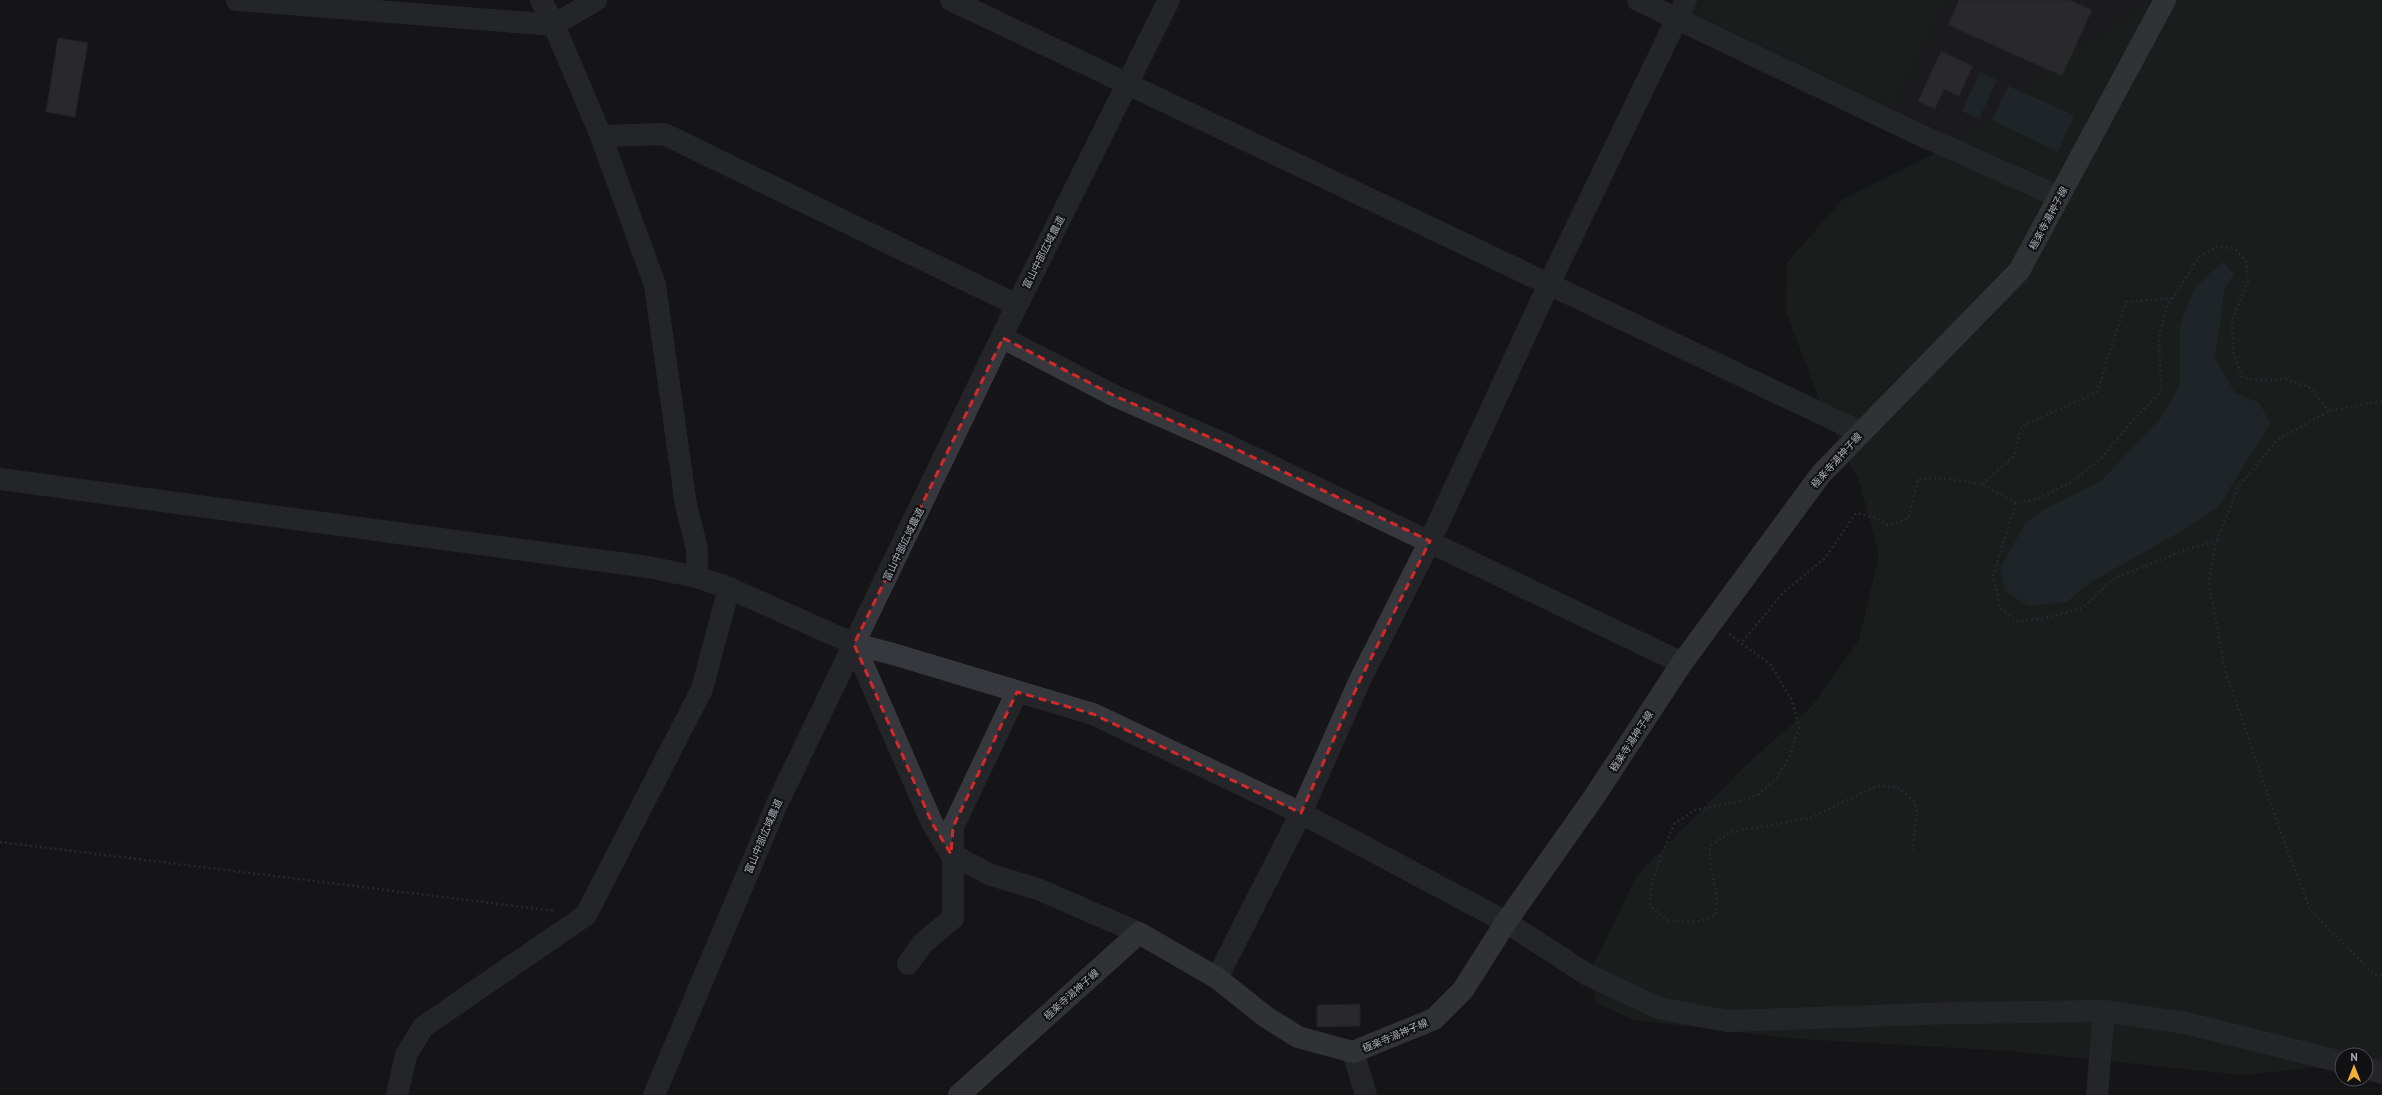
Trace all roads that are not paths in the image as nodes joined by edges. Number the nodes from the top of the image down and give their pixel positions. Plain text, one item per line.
1 (237, 0) edge
2 (541, 0) edge
3 (596, 0) edge
4 (951, 0) edge
5 (1169, 0) edge
6 (1638, 0) edge
7 (2165, 0) edge
8 (1681, 9) edge
9 (554, 25) junction
10 (1128, 83) junction
11 (600, 136) junction
12 (2059, 198) junction
13 (1550, 284) junction
14 (1017, 305) junction
15 (1002, 338) junction
16 (1860, 432) junction
17 (0, 479) edge
18 (1430, 541) junction
19 (697, 577) junction
20 (729, 588) junction
21 (854, 644) junction
22 (1682, 663) junction
23 (1017, 692) junction
24 (1301, 813) junction
25 (951, 854) junction
26 (1506, 922) junction
27 (1139, 933) junction
28 (908, 964) dead end
29 (1218, 978) junction
30 (2104, 1011) junction
31 (1353, 1052) junction
32 (2334, 1060) edge
33 (397, 1095) edge
34 (654, 1095) edge
35 (959, 1095) edge
36 (1366, 1095) edge
37 (2097, 1095) edge

1 - 9 street
2 - 9 street
3 - 9 street
4 - 10 street
5 - 10 street, 富山中部広域農道
6 - 8 street
7 - 12 main road, 極楽寺湯神子線
8 - 12 street
8 - 13 street
9 - 11 street
10 - 13 street
10 - 14 street, 富山中部広域農道
11 - 14 street
11 - 19 street
12 - 16 main road, 極楽寺湯神子線
13 - 16 street
13 - 18 street
14 - 15 street, 富山中部広域農道
15 - 18 street
15 - 21 street, 富山中部広域農道
16 - 22 main road, 極楽寺湯神子線
17 - 19 street
18 - 22 street
18 - 24 street
19 - 20 street
20 - 21 street
20 - 33 street
21 - 23 street
21 - 25 street
21 - 34 street, 富山中部広域農道
22 - 26 main road, 極楽寺湯神子線
23 - 24 street
23 - 25 street
24 - 26 street
24 - 29 street
25 - 27 street
25 - 28 street
26 - 30 street
26 - 31 main road, 極楽寺湯神子線
27 - 29 main road, 極楽寺湯神子線
27 - 35 main road, 極楽寺湯神子線
29 - 31 main road, 極楽寺湯神子線
30 - 32 street
30 - 37 street
31 - 36 street

